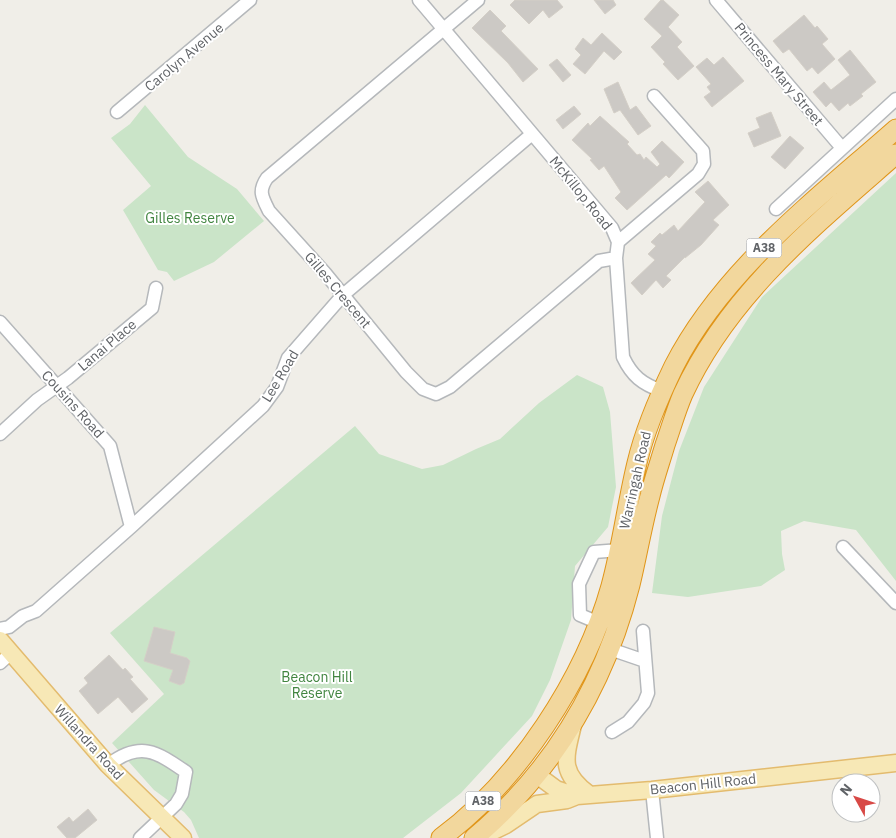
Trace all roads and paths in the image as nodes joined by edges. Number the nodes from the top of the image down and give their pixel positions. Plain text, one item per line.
1 (250, 0) edge
2 (420, 0) edge
3 (478, 0) edge
4 (716, 0) edge
5 (444, 29) junction
6 (654, 96) dead end
7 (896, 99) edge
8 (117, 112) dead end
9 (896, 129) edge
10 (532, 134) junction
11 (842, 148) junction
12 (896, 154) edge
13 (776, 209) dead end
14 (618, 242) junction
15 (616, 258) junction
16 (156, 288) dead end
17 (343, 295) junction
18 (0, 322) edge
19 (55, 386) junction
20 (662, 391) junction
21 (681, 398) junction
22 (0, 434) edge
23 (131, 527) junction
24 (843, 547) dead end
25 (620, 550) junction
26 (896, 603) edge
27 (599, 623) junction
28 (0, 629) edge
29 (643, 631) dead end
30 (0, 640) edge
31 (610, 649) junction
32 (6, 658) edge
33 (645, 661) junction
34 (574, 723) junction
35 (612, 732) dead end
36 (520, 760) junction
37 (896, 763) edge
38 (108, 765) junction
39 (537, 775) junction
40 (652, 790) junction
41 (583, 796) junction
42 (163, 818) junction
43 (140, 838) edge
44 (183, 838) edge
45 (441, 838) edge
46 (474, 838) edge
47 (479, 838) edge
48 (656, 838) edge

1 - 8 street, Carolyn Avenue
2 - 5 street, McKillop Road
3 - 5 street
4 - 11 street, Princess Mary Street
5 - 10 street, McKillop Road
5 - 17 street, Gilles Crescent
6 - 14 street
7 - 11 street
9 - 20 highway, Warringah Road / A38
10 - 14 street, McKillop Road
10 - 17 street, Lee Road
11 - 13 street
12 - 21 highway, Warringah Road / A38
14 - 15 street, McKillop Road
15 - 17 street, Gilles Crescent
15 - 20 street, McKillop Road
16 - 19 street, Lanai Place
17 - 23 street, Lee Road
18 - 19 street, Cousins Road
19 - 22 street, Lanai Place
19 - 23 street, Cousins Road
20 - 21 highway, McKillop Road
20 - 25 highway, Warringah Road / A38
21 - 31 highway, Warringah Road / A38
23 - 28 street, Lee Road
24 - 26 street
25 - 27 highway, Warringah Road / A38
25 - 27 street
27 - 36 highway, Warringah Road / A38
29 - 33 street
30 - 32 main road, Willandra Road
31 - 33 street
31 - 34 highway, Warringah Road / A38
32 - 38 main road, Willandra Road
33 - 35 street
34 - 39 highway, Warringah Road / A38
34 - 41 main road
36 - 39 highway, Beacon Hill Road
36 - 45 highway, Warringah Road / A38
37 - 40 main road, Beacon Hill Road
38 - 42 main road, Willandra Road
38 - 42 street
39 - 41 main road, Beacon Hill Road
39 - 46 highway, Warringah Road / A38
40 - 41 main road, Beacon Hill Road
40 - 48 street
41 - 47 main road
42 - 43 street
42 - 44 main road, Willandra Road

